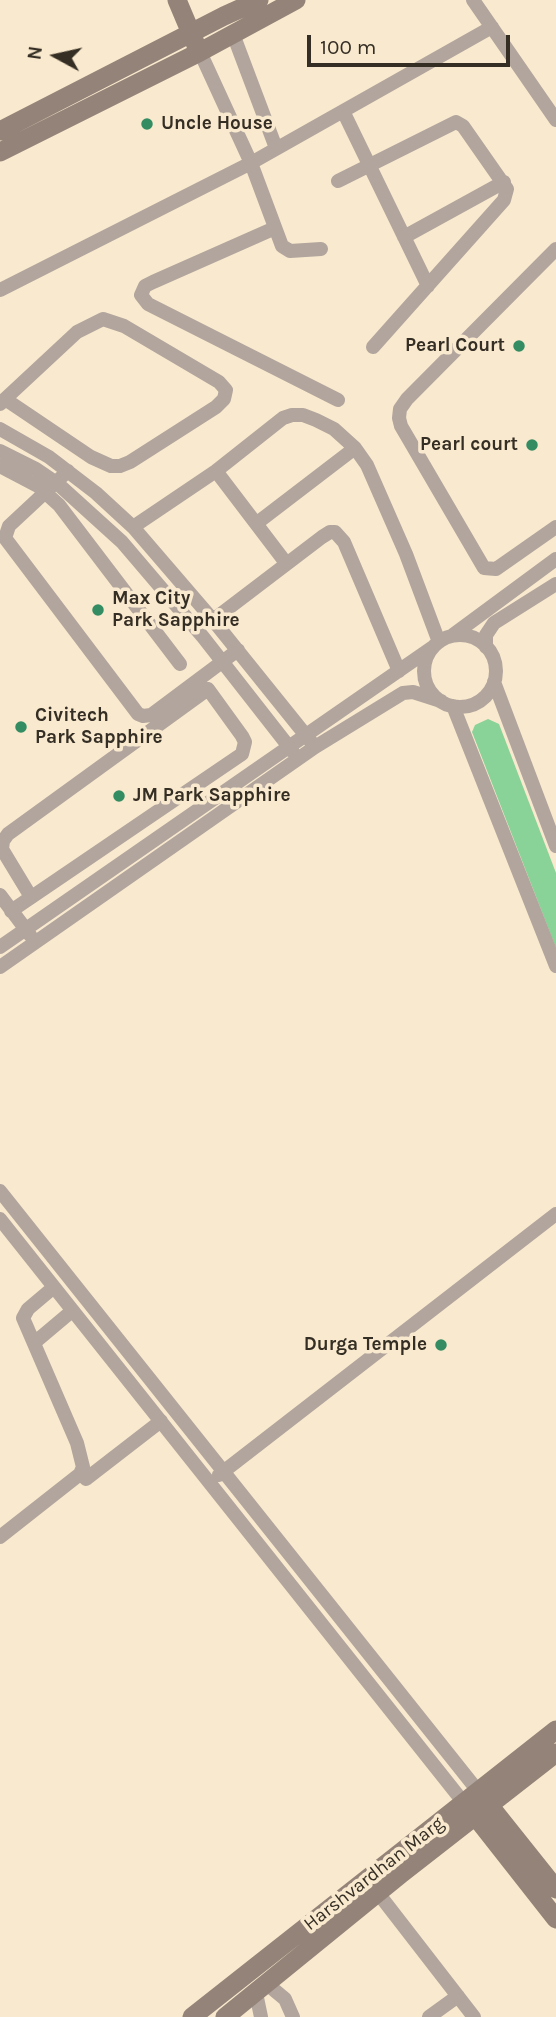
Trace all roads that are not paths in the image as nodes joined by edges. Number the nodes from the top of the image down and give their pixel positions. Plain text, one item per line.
1 (177, 0) edge
2 (259, 0) edge
3 (296, 0) edge
4 (473, 0) edge
5 (221, 8) edge
6 (492, 27) junction
7 (190, 34) junction
8 (233, 34) junction
9 (200, 52) junction
10 (343, 111) junction
11 (556, 120) edge
12 (0, 131) edge
13 (276, 149) junction
14 (0, 152) edge
15 (251, 163) junction
16 (370, 165) junction
17 (338, 181) dead end
18 (504, 182) junction
19 (275, 229) junction
20 (404, 237) junction
21 (321, 249) dead end
22 (556, 249) edge
23 (428, 286) junction
24 (0, 290) edge
25 (373, 347) dead end
26 (338, 400) dead end
27 (3, 401) edge
28 (0, 429) edge
29 (355, 448) junction
30 (0, 451) edge
31 (0, 467) edge
32 (68, 471) junction
33 (216, 471) junction
34 (50, 487) junction
35 (257, 523) junction
36 (132, 527) junction
37 (556, 527) edge
38 (556, 559) edge
39 (286, 563) junction
40 (556, 584) edge
41 (214, 620) junction
42 (453, 635) junction
43 (436, 645) junction
44 (486, 647) junction
45 (237, 650) junction
46 (222, 662) junction
47 (180, 664) dead end
48 (399, 671) junction
49 (494, 682) junction
50 (447, 704) junction
51 (310, 742) junction
52 (294, 752) junction
53 (556, 846) edge
54 (0, 895) edge
55 (31, 897) junction
56 (11, 911) junction
57 (26, 929) junction
58 (35, 941) junction
59 (0, 947) edge
60 (556, 966) edge
61 (0, 967) edge
62 (0, 1191) edge
63 (556, 1214) edge
64 (0, 1219) edge
65 (54, 1287) junction
66 (72, 1311) junction
67 (34, 1343) junction
68 (161, 1421) junction
69 (224, 1471) junction
70 (86, 1479) dead end
71 (209, 1482) junction
72 (0, 1537) edge
73 (556, 1730) edge
74 (556, 1753) edge
75 (477, 1804) junction
76 (556, 1889) edge
77 (378, 1893) junction
78 (556, 1919) edge
79 (261, 1988) junction
80 (458, 1996) junction
81 (192, 2017) edge
82 (225, 2017) edge
83 (261, 2017) edge
84 (293, 2017) edge
85 (429, 2017) edge
86 (474, 2017) edge

1 - 7 street
2 - 5 street
3 - 8 street
4 - 6 street
5 - 7 street
5 - 8 street
6 - 10 street
6 - 11 street
7 - 9 street
7 - 12 street
8 - 9 street
8 - 13 street
9 - 14 street
9 - 15 street
10 - 13 street
10 - 16 street
13 - 15 street
15 - 19 street
15 - 24 street
16 - 17 street
16 - 18 street
16 - 20 street
18 - 20 street
18 - 23 street
19 - 21 street
19 - 26 street
20 - 23 street
22 - 37 street
23 - 25 street
27 - 27 street
28 - 32 street
29 - 33 street
29 - 35 street
29 - 43 street
30 - 34 street
31 - 34 street
32 - 34 street
32 - 36 street
33 - 35 street
33 - 36 street
34 - 46 street
34 - 46 street
34 - 47 street
35 - 39 street
36 - 41 street
38 - 42 street
39 - 41 street
39 - 48 street
40 - 44 street
41 - 45 street
42 - 43 street
42 - 44 street
43 - 48 street
43 - 50 street
44 - 49 street
45 - 46 street
45 - 51 street
46 - 52 street
48 - 51 street
49 - 50 street
49 - 53 street
50 - 51 street
50 - 60 street
51 - 52 street
52 - 57 street
52 - 58 street
54 - 56 street
55 - 55 street
55 - 56 street
56 - 57 street
57 - 58 street
57 - 59 street
58 - 61 street
62 - 69 street
63 - 69 street
64 - 65 street
65 - 66 street
65 - 67 street
66 - 67 street
66 - 68 street
67 - 72 street
68 - 70 street
68 - 71 street
69 - 71 street
69 - 75 street
71 - 75 street
73 - 75 street, Harshvardhan Marg
74 - 75 street, Harshvardhan Marg
75 - 76 street
75 - 77 street, Harshvardhan Marg
75 - 78 street
75 - 81 street, Harshvardhan Marg
77 - 79 street, Harshvardhan Marg
77 - 80 street
79 - 82 street, Harshvardhan Marg
79 - 83 street
79 - 84 street
80 - 85 street
80 - 86 street

